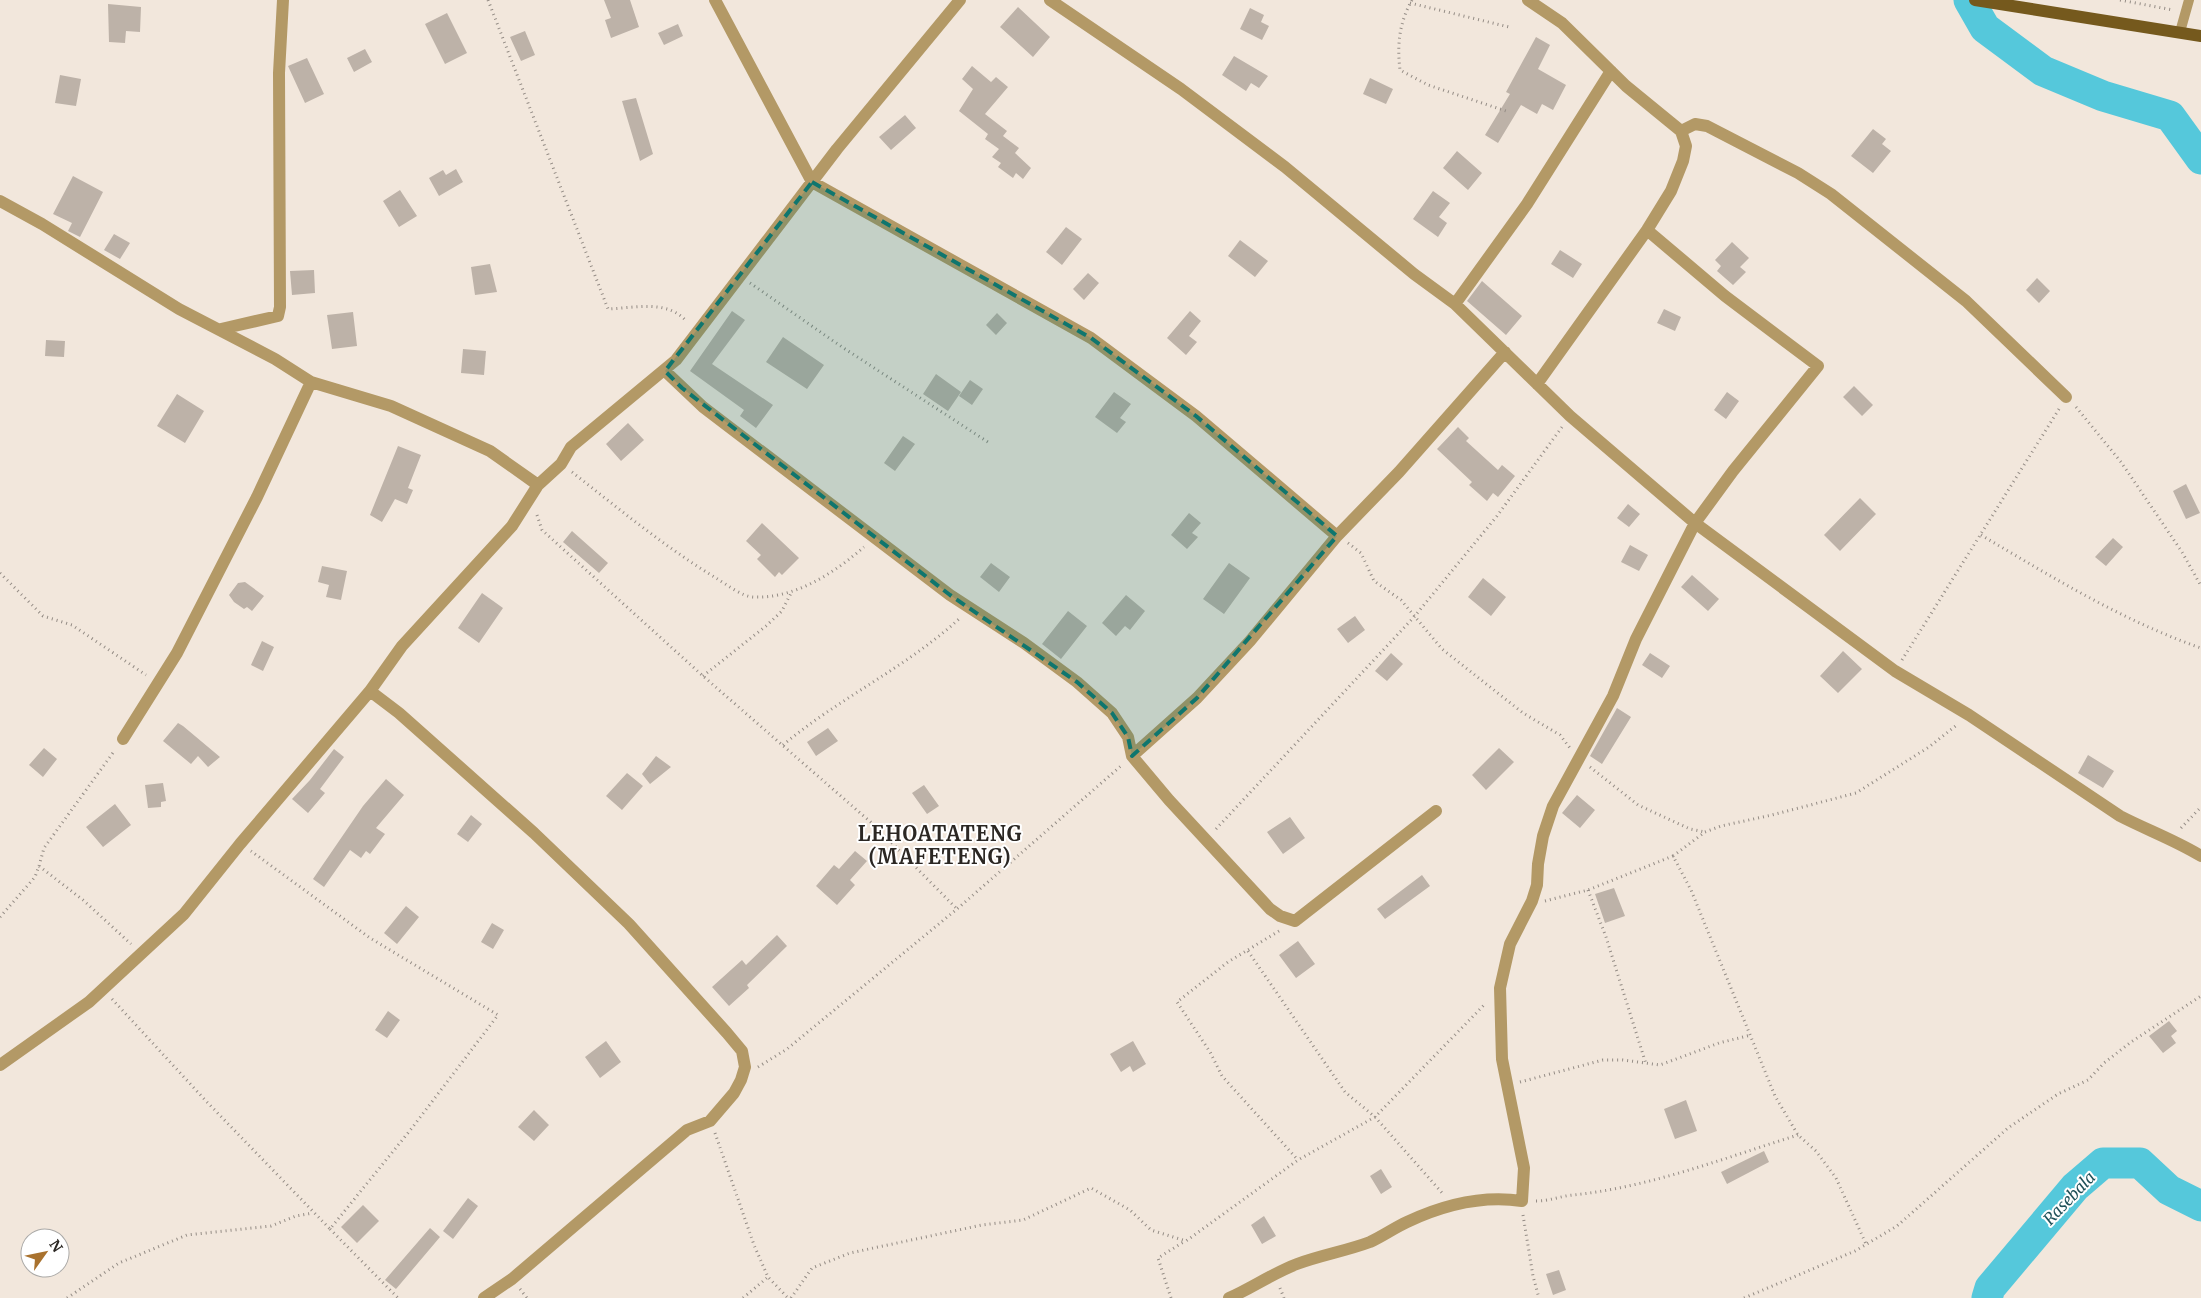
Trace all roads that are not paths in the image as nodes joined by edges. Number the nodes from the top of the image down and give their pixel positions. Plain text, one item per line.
1 (283, 0) edge
2 (715, 0) edge
3 (960, 0) edge
4 (1050, 0) edge
5 (1528, 0) edge
6 (1975, 0) edge
7 (2189, 0) edge
8 (2180, 32) junction
9 (2201, 36) edge
10 (1612, 71) junction
11 (1681, 130) junction
12 (812, 182) junction
13 (0, 201) edge
14 (1647, 230) junction
15 (1455, 304) junction
16 (221, 329) junction
17 (1505, 352) junction
18 (665, 371) junction
19 (311, 382) junction
20 (1537, 384) junction
21 (2066, 396) road end
22 (538, 485) junction
23 (1695, 523) junction
24 (1337, 536) junction
25 (370, 691) junction
26 (123, 739) road end
27 (1132, 756) junction
28 (1436, 811) dead end
29 (2201, 856) edge
30 (0, 1065) edge
31 (484, 1298) edge
32 (1229, 1298) edge

1 - 16 street
2 - 12 street
3 - 12 street
4 - 15 street
5 - 10 street
6 - 8 main road
7 - 8 lane
8 - 9 main road
10 - 11 street
10 - 15 street
11 - 14 street
11 - 21 street
12 - 18 street
12 - 24 street
13 - 16 street
14 - 20 street
14 - 23 street
15 - 17 street
16 - 19 street
17 - 20 street
17 - 24 street
18 - 22 street
18 - 27 street
19 - 22 street
19 - 26 street
20 - 23 street
22 - 25 street
23 - 29 street
23 - 32 street
24 - 27 street
25 - 30 street
25 - 31 street
27 - 28 street

